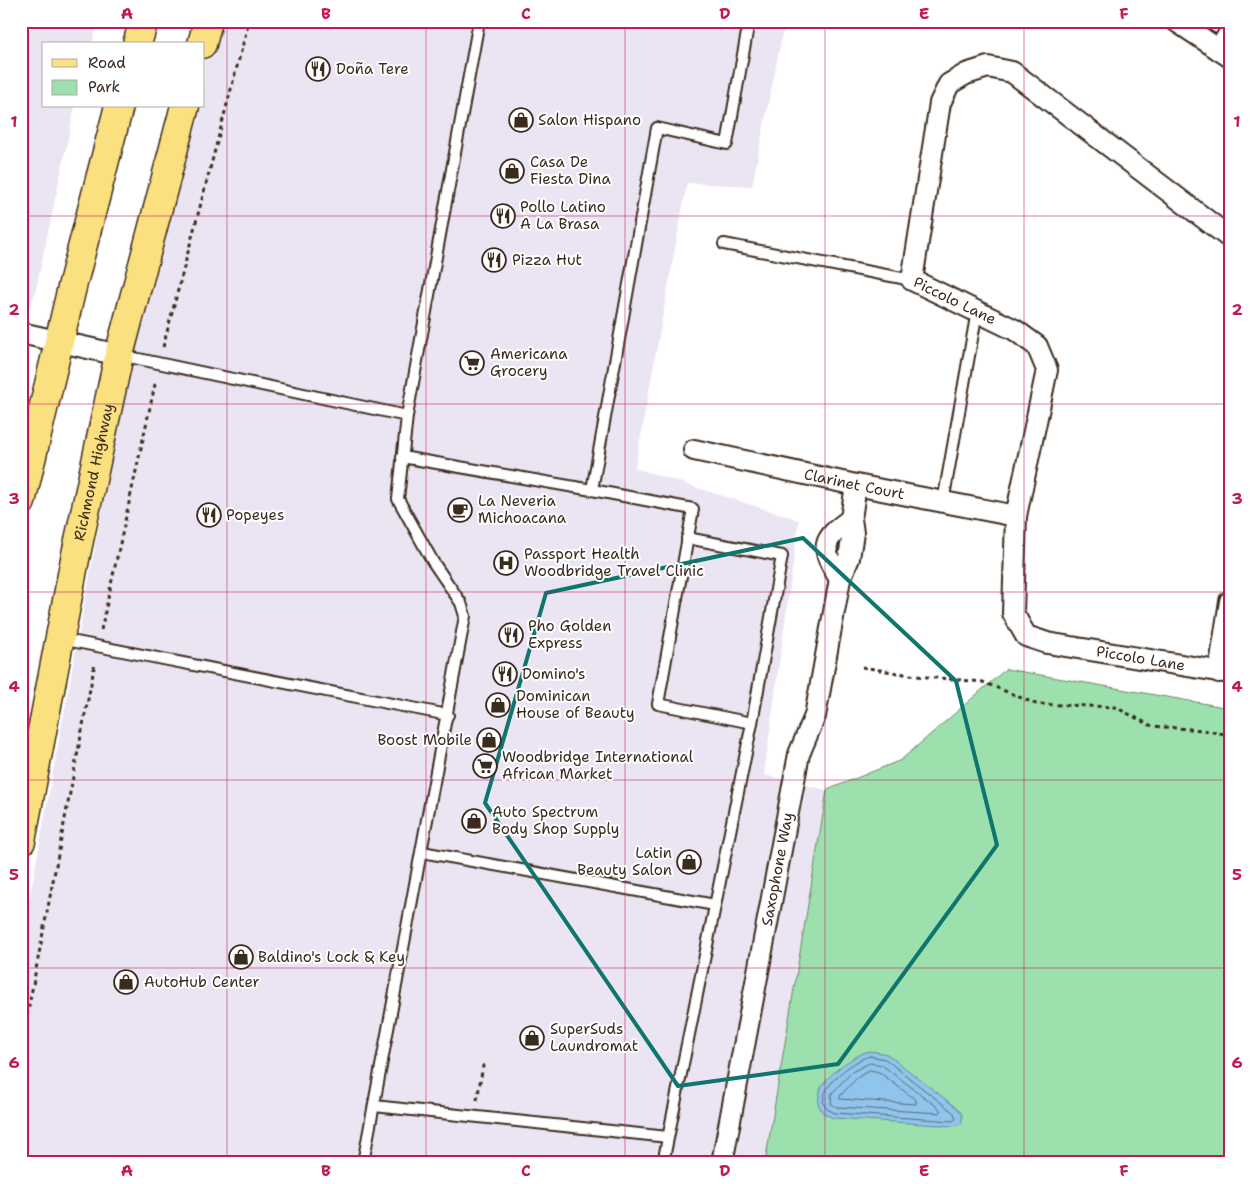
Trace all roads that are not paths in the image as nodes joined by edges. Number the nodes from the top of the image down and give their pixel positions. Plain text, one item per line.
1 (144, 21) edge
2 (208, 21) edge
3 (479, 21) edge
4 (749, 21) edge
5 (1176, 21) edge
6 (1230, 32) edge
7 (138, 42) edge
8 (203, 42) edge
9 (1225, 54) edge
10 (118, 108) edge
11 (184, 108) edge
12 (1230, 238) edge
13 (724, 244) dead end
14 (912, 280) junction
15 (977, 311) junction
16 (21, 333) edge
17 (59, 341) junction
18 (119, 355) junction
19 (407, 416) junction
20 (694, 450) dead end
21 (402, 457) junction
22 (856, 485) junction
23 (592, 490) junction
24 (21, 502) edge
25 (943, 502) junction
26 (1016, 516) junction
27 (687, 538) junction
28 (1230, 601) edge
29 (60, 639) junction
30 (1224, 672) edge
31 (448, 715) junction
32 (752, 723) junction
33 (21, 841) edge
34 (422, 852) junction
35 (716, 905) junction
36 (374, 1106) junction
37 (668, 1137) junction
38 (363, 1163) edge
39 (663, 1163) edge
40 (722, 1163) edge

1 - 7 main road
2 - 8 main road
3 - 19 lane
4 - 23 lane
5 - 9 street
6 - 9 street
10 - 17 main road
11 - 18 main road, Richmond Highway
12 - 14 street, Piccolo Lane
13 - 14 lane
14 - 15 street, Piccolo Lane
15 - 25 lane
15 - 26 street, Piccolo Lane
16 - 17 street
17 - 18 street
17 - 24 main road
18 - 19 lane
18 - 29 main road, Richmond Highway
19 - 21 lane
20 - 22 street, Clarinet Court
21 - 23 lane
21 - 31 lane
22 - 25 street, Clarinet Court
22 - 40 street, Saxophone Way
23 - 27 lane
25 - 26 street, Clarinet Court
26 - 30 street, Piccolo Lane
27 - 32 lane
27 - 32 lane
28 - 30 street, Piccolo Lane
29 - 31 lane
29 - 33 main road, Richmond Highway
31 - 34 lane
32 - 35 lane
34 - 35 lane
34 - 36 lane
35 - 37 lane
36 - 37 lane
36 - 38 lane
37 - 39 lane

